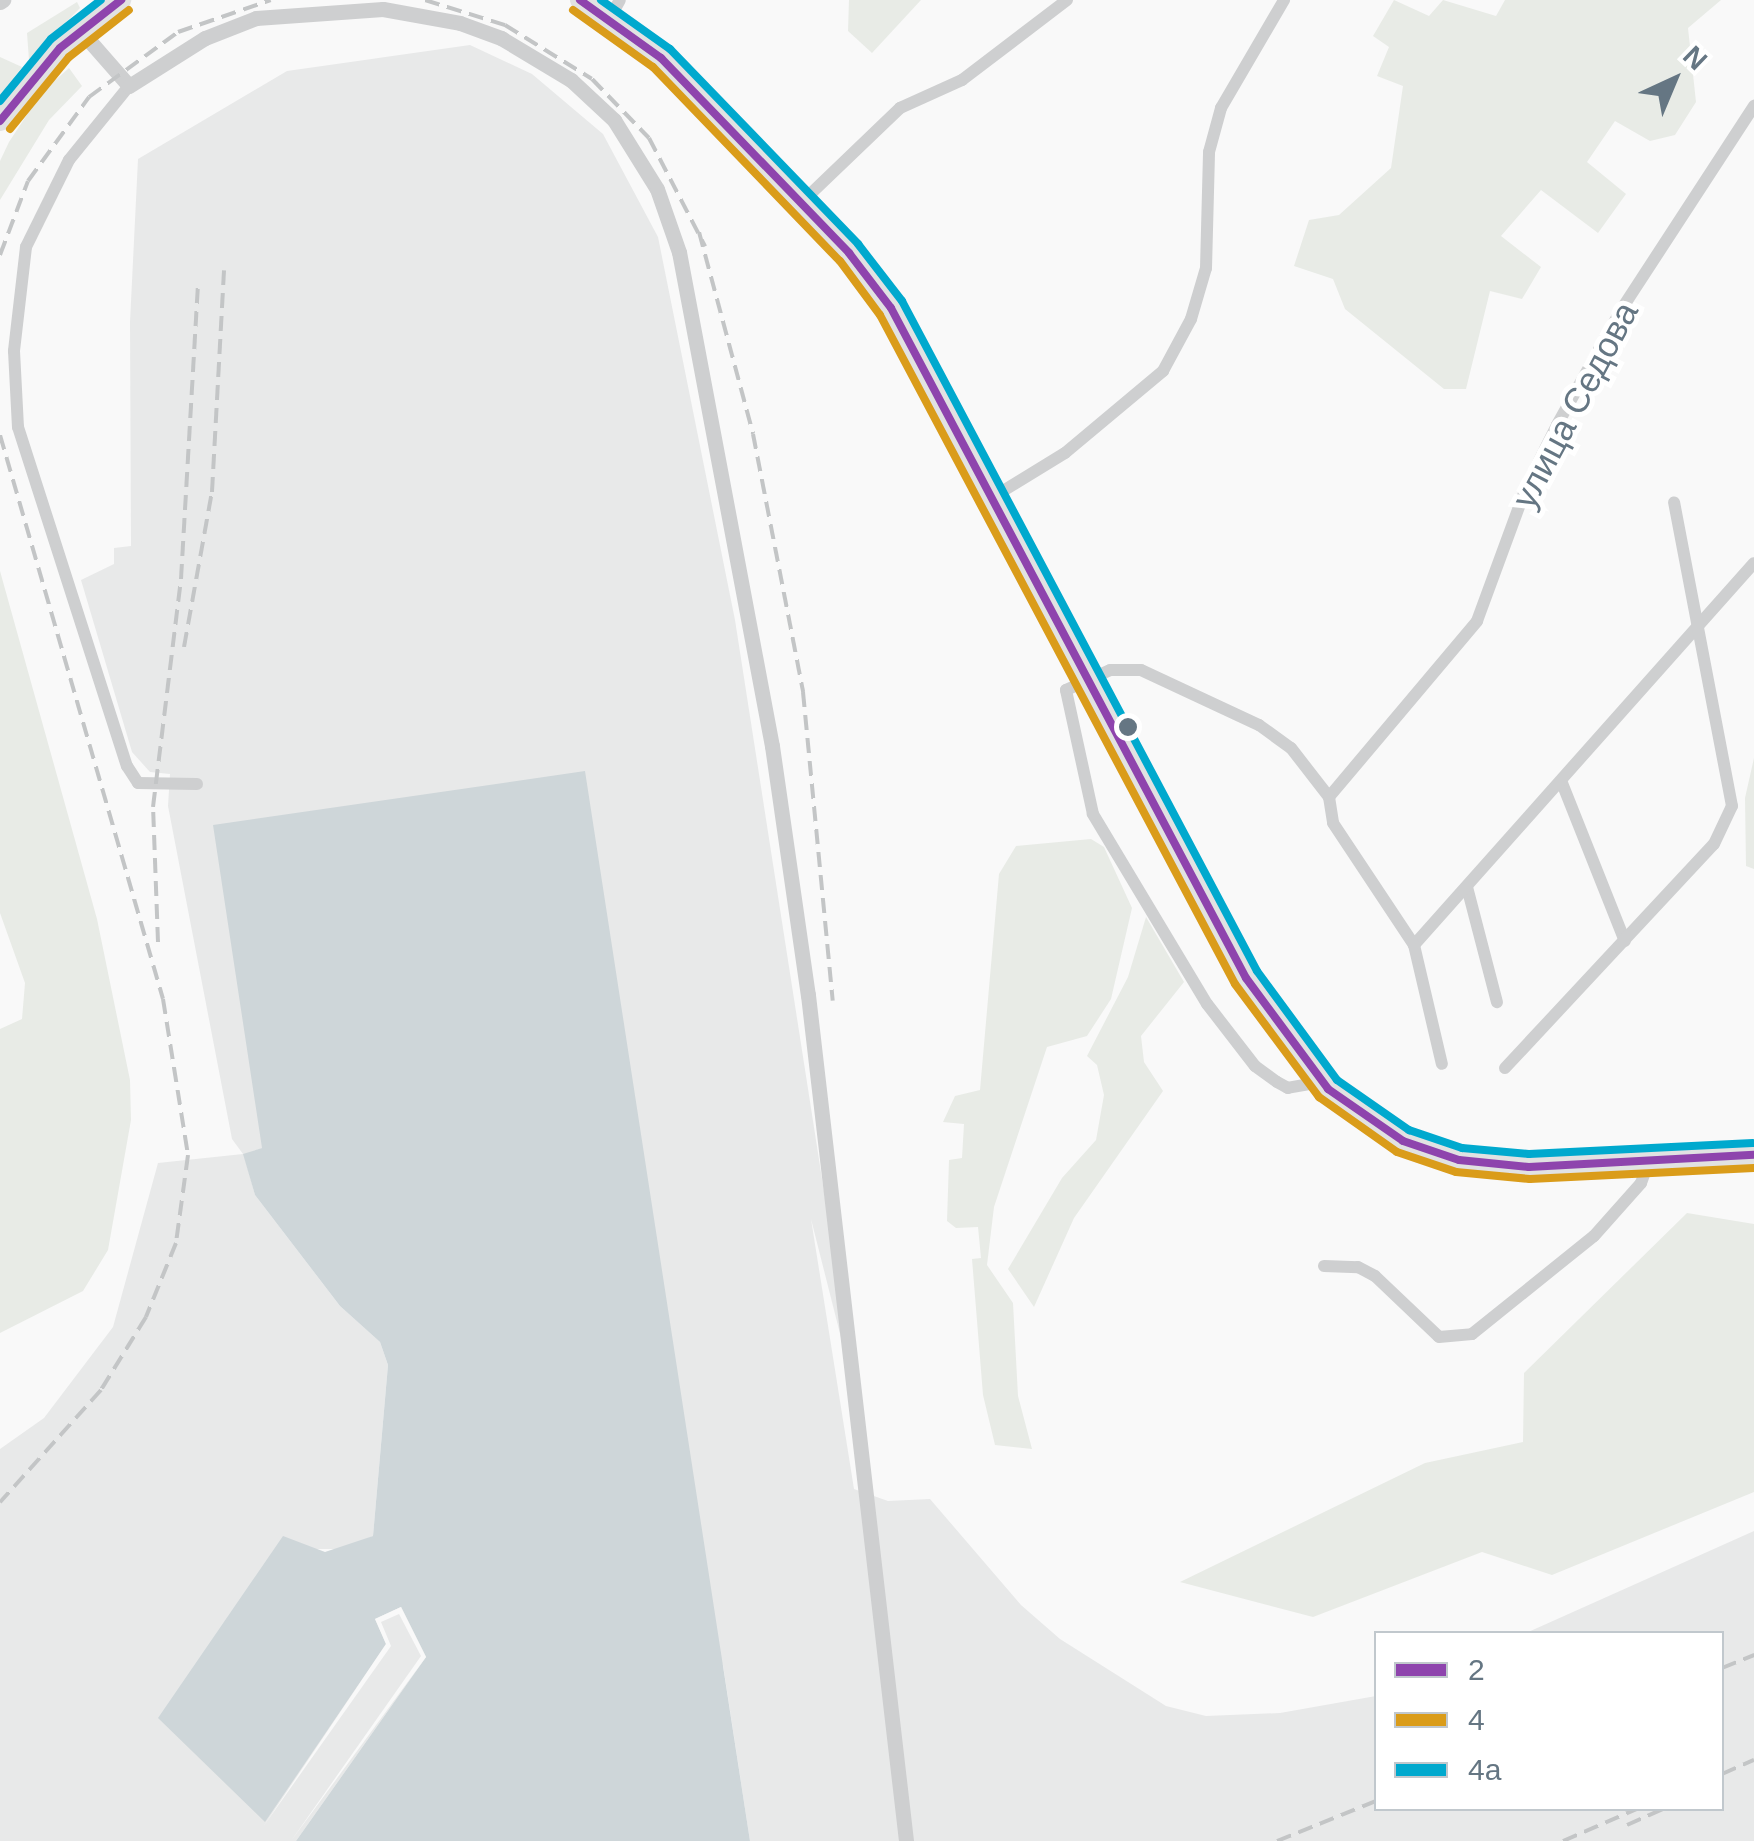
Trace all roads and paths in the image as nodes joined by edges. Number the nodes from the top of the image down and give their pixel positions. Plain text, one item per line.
1 (121, 0) edge
2 (580, 0) edge
3 (1066, 0) edge
4 (1284, 0) edge
5 (615, 8) edge
6 (80, 30) junction
7 (129, 86) junction
8 (1754, 106) edge
9 (0, 121) edge
10 (802, 202) junction
11 (993, 497) junction
12 (1674, 502) dead end
13 (1754, 563) edge
14 (1699, 628) junction
15 (1089, 680) junction
16 (197, 784) dead end
17 (1562, 784) junction
18 (1328, 797) junction
19 (1467, 887) junction
20 (1625, 941) junction
21 (1414, 944) junction
22 (1497, 1002) dead end
23 (1442, 1064) dead end
24 (1505, 1068) dead end
25 (1321, 1082) junction
26 (1754, 1156) edge
27 (1650, 1161) junction
28 (1324, 1266) dead end
29 (906, 1841) edge

1 - 6 main road
2 - 5 main road
3 - 10 street
4 - 11 street
5 - 10 main road
6 - 7 street
6 - 9 main road
7 - 16 street
7 - 29 street
8 - 18 street, улица Седова
10 - 11 main road
11 - 15 main road
12 - 14 street
13 - 14 street
14 - 17 street
14 - 20 street
15 - 18 street
15 - 25 main road
15 - 25 street
17 - 19 street
17 - 20 street
18 - 21 street
19 - 21 street
19 - 22 street
20 - 24 street
21 - 23 street
25 - 27 main road
26 - 27 main road
27 - 28 street

